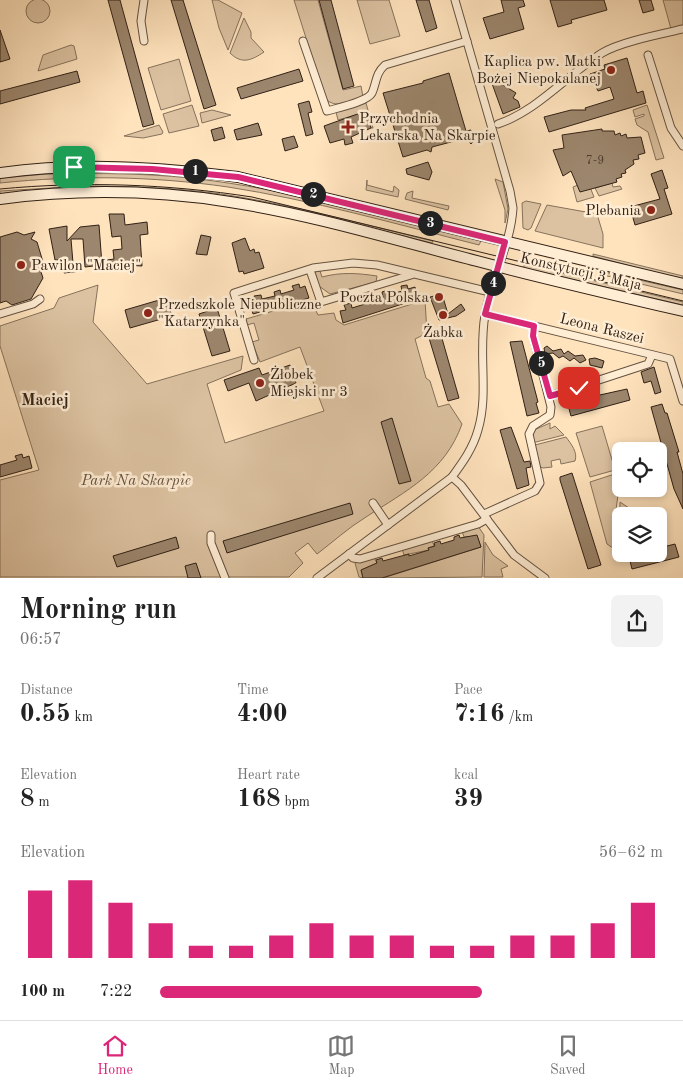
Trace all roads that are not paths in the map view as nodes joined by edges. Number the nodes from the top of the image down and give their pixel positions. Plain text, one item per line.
1 (144, 0) edge
2 (455, 0) edge
3 (683, 29) edge
4 (144, 41) dead end
5 (304, 41) dead end
6 (467, 41) junction
7 (648, 55) dead end
8 (498, 124) dead end
9 (683, 146) edge
10 (0, 173) edge
11 (0, 199) edge
12 (505, 242) junction
13 (498, 266) junction
14 (310, 270) junction
15 (413, 274) junction
16 (683, 284) edge
17 (490, 292) junction
18 (40, 300) dead end
19 (683, 311) edge
20 (0, 314) edge
21 (485, 314) junction
22 (534, 326) junction
23 (652, 355) junction
24 (254, 360) dead end
25 (550, 396) junction
26 (683, 401) edge
27 (452, 477) junction
28 (373, 503) dead end
29 (485, 516) junction
30 (388, 525) junction
31 (211, 535) dead end
32 (349, 554) junction
33 (225, 578) edge
34 (317, 578) edge
35 (545, 578) edge

1 - 4 street
2 - 6 street
3 - 8 street
5 - 6 street
6 - 12 street
7 - 9 street
10 - 12 street, Konstytucji 3 Maja
11 - 13 street, Konstytucji 3 Maja
12 - 13 street
12 - 16 street, Konstytucji 3 Maja
13 - 17 street
13 - 19 street, Konstytucji 3 Maja
14 - 15 street
14 - 15 street
14 - 24 street
15 - 17 street
17 - 21 street
18 - 20 street
21 - 22 street, Leona Raszei
21 - 27 street
22 - 23 street, Leona Raszei
22 - 25 street
23 - 25 street
23 - 26 street, Leona Raszei
25 - 29 street
27 - 29 street
27 - 30 street
28 - 30 street
29 - 32 street
29 - 35 street
30 - 32 street
31 - 33 street
32 - 34 street

